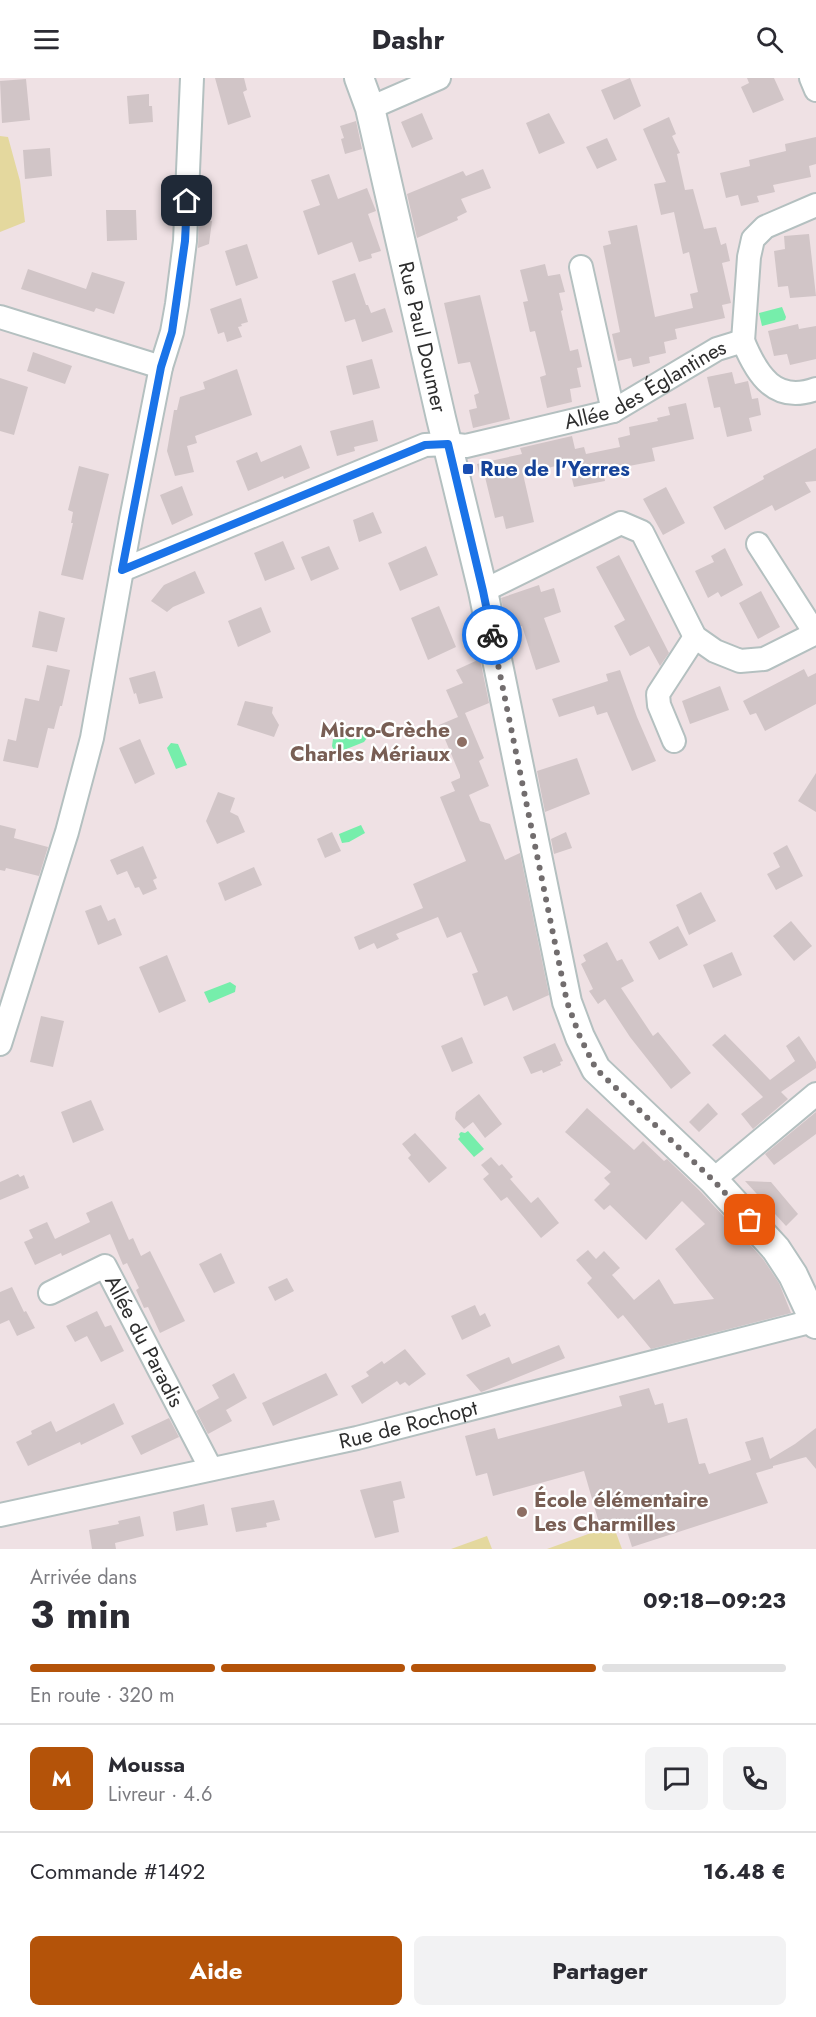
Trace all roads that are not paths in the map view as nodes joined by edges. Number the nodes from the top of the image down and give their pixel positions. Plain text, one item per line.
1 (192, 78) edge
2 (359, 78) edge
3 (439, 78) edge
4 (811, 78) edge
5 (816, 90) edge
6 (370, 108) junction
7 (816, 205) edge
8 (580, 267) dead end
9 (0, 317) edge
10 (743, 341) junction
11 (161, 367) junction
12 (816, 389) edge
13 (613, 411) junction
14 (448, 444) junction
15 (758, 544) dead end
16 (122, 570) junction
17 (483, 591) junction
18 (815, 633) edge
19 (695, 637) junction
20 (674, 741) dead end
21 (0, 1044) edge
22 (816, 1094) edge
23 (713, 1180) junction
24 (50, 1293) dead end
25 (815, 1322) edge
26 (211, 1469) junction
27 (0, 1515) edge

1 - 11 street
2 - 6 street, Rue Paul Doumer
3 - 6 street
4 - 5 street
6 - 14 street, Rue Paul Doumer
7 - 10 street
8 - 13 street
9 - 11 street
10 - 12 street, Allée des Églantines
10 - 13 street, Allée des Églantines
11 - 16 street
13 - 14 street, Allée des Églantines
14 - 16 street
14 - 17 street, Rue Paul Doumer
15 - 18 street
16 - 21 street
17 - 19 street
17 - 23 street, Rue Paul Doumer
18 - 19 street
19 - 20 street
22 - 23 street
23 - 25 street, Rue Paul Doumer
24 - 26 street, Allée du Paradis
25 - 26 street, Rue de Rochopt
26 - 27 street, Rue de Rochopt

